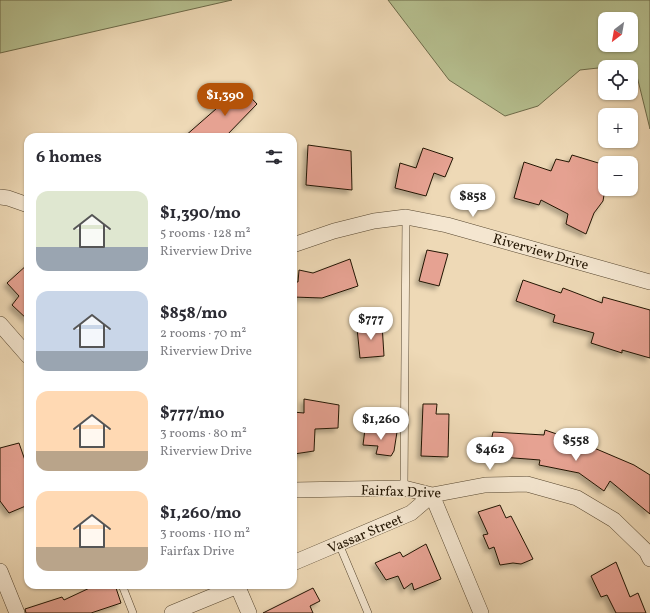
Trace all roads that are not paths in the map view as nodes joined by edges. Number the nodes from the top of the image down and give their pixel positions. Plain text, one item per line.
1 (0, 197) edge
2 (24, 204) edge
3 (406, 217) junction
4 (297, 244) edge
5 (650, 282) edge
6 (0, 324) edge
7 (24, 351) edge
8 (404, 488) junction
9 (297, 490) edge
10 (432, 495) junction
11 (339, 544) junction
12 (650, 559) edge
13 (297, 561) edge
14 (0, 571) edge
15 (124, 589) edge
16 (229, 589) edge
17 (240, 589) edge
18 (17, 613) edge
19 (133, 613) edge
20 (172, 613) edge
21 (249, 613) edge
22 (368, 613) edge
23 (481, 613) edge

1 - 2 street
3 - 4 street, Riverview Drive
3 - 5 street, Riverview Drive
3 - 8 lane
6 - 7 street
8 - 9 street, Fairfax Drive
8 - 10 street, Fairfax Drive
10 - 11 street, Vassar Street
10 - 12 street, Fairfax Drive
10 - 23 street
11 - 13 street, Vassar Street
11 - 22 lane
14 - 18 street
15 - 19 lane
16 - 20 street
17 - 21 street

